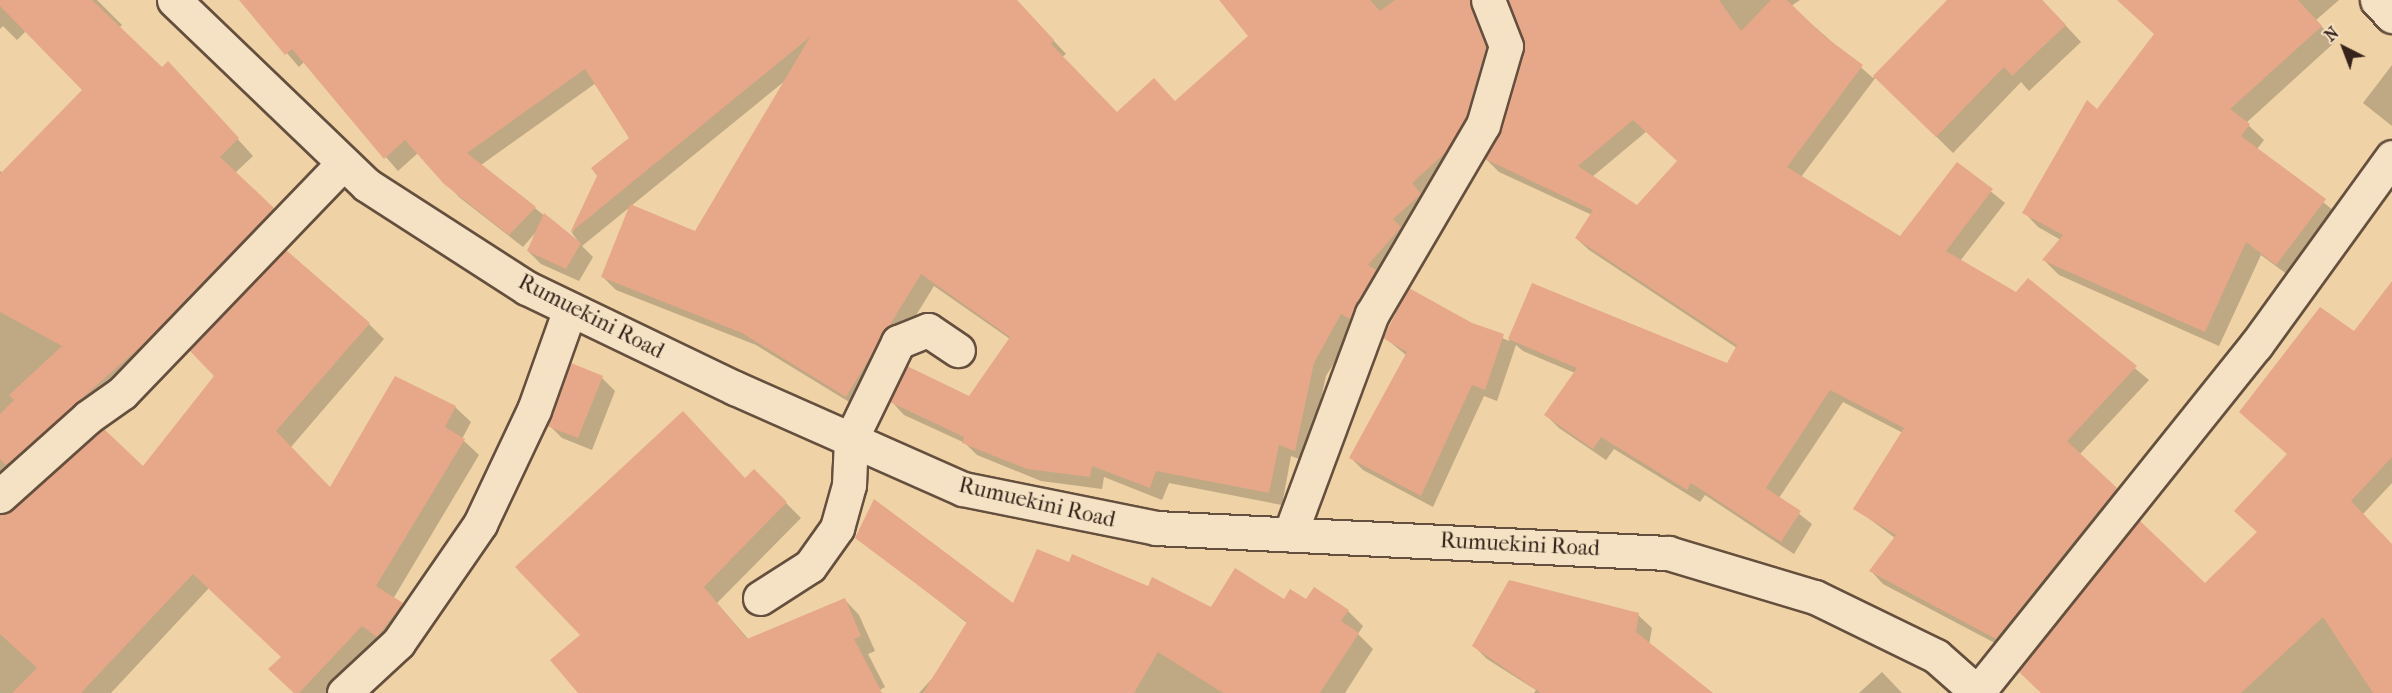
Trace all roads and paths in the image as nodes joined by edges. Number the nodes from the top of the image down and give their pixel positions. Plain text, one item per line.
1 (174, 0) edge
2 (1488, 0) edge
3 (2377, 0) edge
4 (2392, 16) edge
5 (2392, 157) edge
6 (343, 163) junction
7 (570, 309) junction
8 (958, 350) dead end
9 (851, 440) junction
10 (0, 496) edge
11 (1290, 534) junction
12 (760, 598) dead end
13 (344, 693) edge
14 (1977, 693) edge

1 - 6 street, Rumuekini Road
2 - 11 street
3 - 4 street
5 - 14 street
6 - 7 street, Rumuekini Road
6 - 10 street
7 - 9 street, Rumuekini Road
7 - 13 street
8 - 9 street
9 - 11 street, Rumuekini Road
9 - 12 street
11 - 14 street, Rumuekini Road

